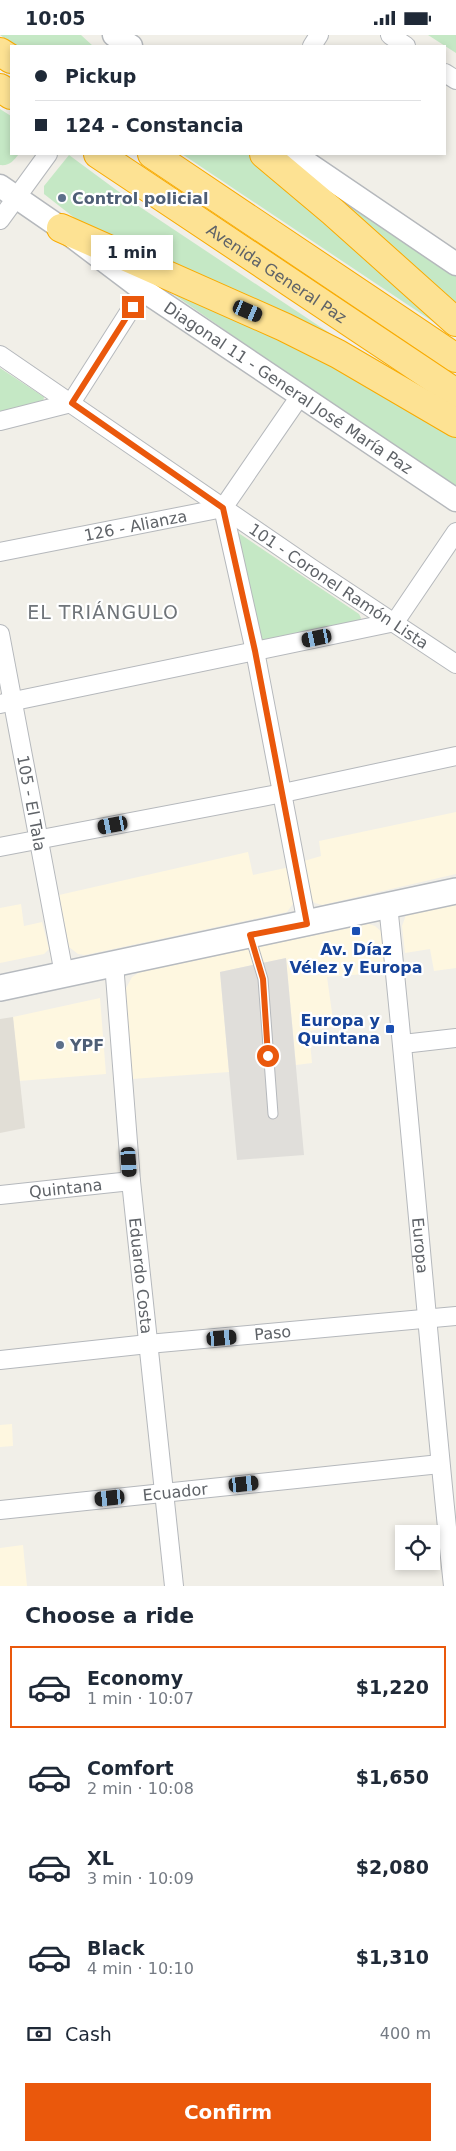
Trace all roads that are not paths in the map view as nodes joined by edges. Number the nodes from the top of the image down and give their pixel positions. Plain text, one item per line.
1 (390, 35) edge
2 (405, 45) edge
3 (47, 155) edge
4 (99, 155) edge
5 (153, 155) edge
6 (265, 155) edge
7 (295, 155) edge
8 (8, 192) edge
9 (0, 220) edge
10 (61, 228) joint
11 (456, 264) edge
12 (152, 281) junction
13 (456, 322) edge
14 (0, 355) edge
15 (456, 359) edge
16 (456, 393) edge
17 (300, 395) junction
18 (72, 403) junction
19 (0, 421) edge
20 (456, 423) edge
21 (456, 500) edge
22 (223, 508) junction
23 (456, 532) edge
24 (0, 552) edge
25 (395, 622) junction
26 (0, 633) edge
27 (255, 651) junction
28 (456, 663) edge
29 (6, 702) edge
30 (456, 755) edge
31 (283, 793) junction
32 (38, 839) junction
33 (0, 847) edge
34 (456, 891) edge
35 (388, 905) junction
36 (307, 924) junction
37 (250, 935) junction
38 (114, 963) junction
39 (64, 974) junction
40 (0, 988) edge
41 (456, 1038) edge
42 (403, 1044) junction
43 (273, 1114) dead end
44 (130, 1181) junction
45 (0, 1195) edge
46 (456, 1316) edge
47 (428, 1319) junction
48 (148, 1344) junction
49 (0, 1360) edge
50 (440, 1464) junction
51 (165, 1492) junction
52 (0, 1510) edge
53 (174, 1586) edge
54 (453, 1586) edge

1 - 2 street
3 - 8 street
4 - 16 highway, Avenida General Paz
5 - 15 highway, Avenida General Paz
6 - 13 highway
7 - 11 street
8 - 9 street
8 - 10 street
10 - 12 highway
12 - 17 street, Diagonal 11 - General José María Paz
12 - 18 street
12 - 20 highway
14 - 18 street, 101 - Coronel Ramón Lista
17 - 21 street, Diagonal 11 - General José María Paz
17 - 22 street
18 - 19 street
18 - 22 street, 101 - Coronel Ramón Lista
22 - 24 street, 126 - Alianza
22 - 25 street, 101 - Coronel Ramón Lista
22 - 27 street
23 - 25 street
25 - 27 street
25 - 28 street, 101 - Coronel Ramón Lista
26 - 29 street, 105 - El Tala
27 - 29 street
27 - 31 street
29 - 32 street, 105 - El Tala
30 - 31 street
31 - 32 street
31 - 36 street
32 - 33 street
32 - 39 street, 105 - El Tala
34 - 35 main road
35 - 36 main road
35 - 42 street, Europa
36 - 37 main road
37 - 38 main road
37 - 43 lane
38 - 39 main road
38 - 44 street, Eduardo Costa
39 - 40 main road
41 - 42 street
42 - 47 street, Europa
44 - 45 street, Quintana
44 - 48 street, Eduardo Costa
46 - 47 street, Paso
47 - 48 street, Paso
47 - 50 street, Europa
48 - 49 street, Paso
48 - 51 street, Eduardo Costa
50 - 51 street, Ecuador
50 - 54 street, Europa
51 - 52 street, Ecuador
51 - 53 street, Eduardo Costa

